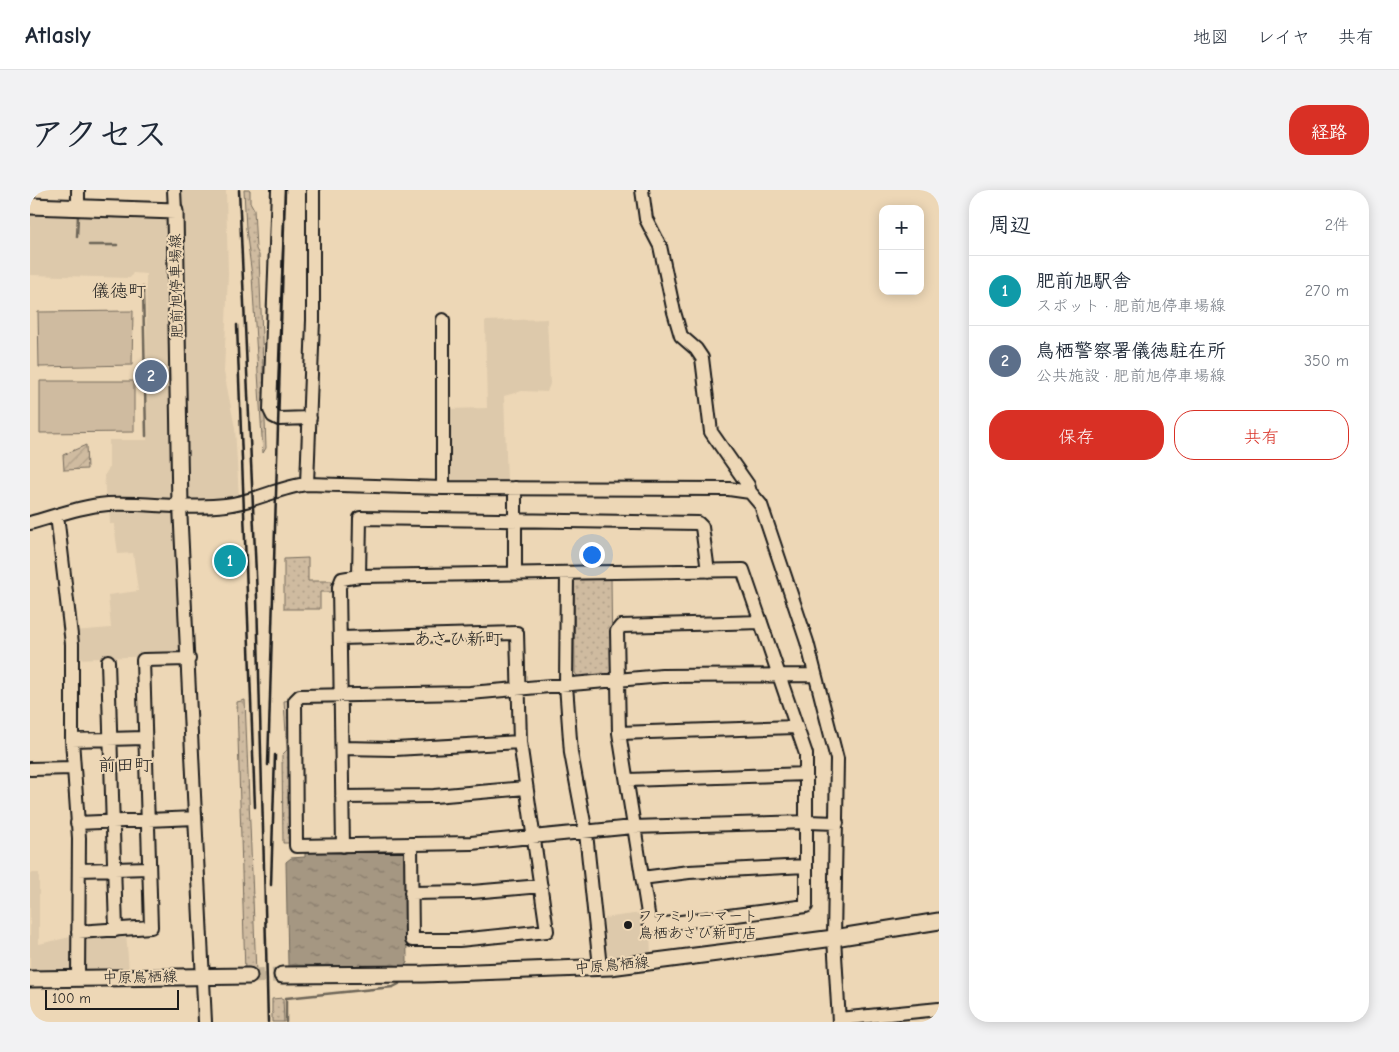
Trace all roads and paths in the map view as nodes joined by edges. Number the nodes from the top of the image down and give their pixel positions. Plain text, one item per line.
1 (78, 190) edge
2 (174, 190) edge
3 (278, 190) edge
4 (314, 190) edge
5 (642, 190) edge
6 (30, 206) edge
7 (78, 208) junction
8 (175, 211) junction
9 (443, 320) dead end
10 (310, 418) junction
11 (307, 484) junction
12 (443, 488) junction
13 (515, 488) junction
14 (750, 492) junction
15 (180, 506) junction
16 (57, 515) junction
17 (515, 520) junction
18 (30, 523) edge
19 (708, 571) junction
20 (515, 573) junction
21 (567, 573) junction
22 (359, 576) junction
23 (761, 622) junction
24 (341, 638) junction
25 (189, 659) junction
26 (108, 661) dead end
27 (780, 675) junction
28 (814, 675) junction
29 (616, 680) junction
30 (566, 685) junction
31 (517, 689) junction
32 (341, 696) junction
33 (796, 727) junction
34 (619, 733) junction
35 (144, 738) junction
36 (110, 739) junction
37 (72, 740) junction
38 (520, 742) junction
39 (342, 748) junction
40 (73, 768) junction
41 (30, 769) edge
42 (806, 774) junction
43 (628, 780) junction
44 (526, 788) junction
45 (342, 797) junction
46 (196, 818) junction
47 (147, 820) junction
48 (112, 822) junction
49 (807, 822) junction
50 (77, 823) junction
51 (837, 823) junction
52 (633, 827) junction
53 (586, 833) junction
54 (534, 838) junction
55 (343, 846) junction
56 (410, 846) junction
57 (806, 866) junction
58 (149, 868) junction
59 (114, 869) junction
60 (79, 870) junction
61 (642, 878) junction
62 (541, 886) junction
63 (411, 893) junction
64 (939, 921) edge
65 (116, 930) junction
66 (78, 932) junction
67 (834, 938) junction
68 (600, 967) junction
69 (282, 975) tunnel mouth
70 (203, 976) junction
71 (249, 976) tunnel mouth
72 (78, 978) junction
73 (30, 979) edge
74 (939, 1009) edge
75 (839, 1021) edge
76 (204, 1022) edge

1 - 7 street
2 - 8 street
3 - 10 street
4 - 10 street
5 - 14 street
6 - 7 main road
7 - 8 main road
8 - 15 main road, 肥前旭停車場線
9 - 12 street
10 - 11 street
11 - 12 street
11 - 15 street
12 - 13 street
13 - 14 street
13 - 17 street
14 - 28 street
15 - 16 street
15 - 25 street
16 - 18 street
16 - 37 street
17 - 19 street
17 - 20 street
17 - 22 street
19 - 21 street
19 - 23 street
20 - 21 street
20 - 22 street
21 - 30 street
22 - 24 street
23 - 27 street
23 - 29 street
24 - 31 street
24 - 32 street
25 - 35 street
25 - 46 street
26 - 36 street
27 - 28 street
27 - 29 street
27 - 33 street
28 - 51 street
29 - 30 street
29 - 34 street
30 - 31 street
30 - 53 street
31 - 32 street
31 - 38 street
32 - 39 street
32 - 55 street
33 - 34 street
33 - 42 street
34 - 43 street
35 - 36 street
35 - 47 street
36 - 37 street
36 - 48 street
37 - 40 street
38 - 39 street
38 - 44 street
39 - 45 street
40 - 41 street
40 - 50 street
42 - 43 street
42 - 49 street
43 - 52 street
44 - 45 street
44 - 54 street
45 - 55 street
46 - 47 street
46 - 70 street
47 - 48 street
47 - 58 street
48 - 50 street
48 - 59 street
49 - 51 street
49 - 52 street
49 - 57 street
50 - 60 street
51 - 67 street
52 - 53 street
52 - 61 street
53 - 54 street
53 - 68 street
54 - 56 street
54 - 62 street
55 - 56 street
56 - 63 street
57 - 61 street
57 - 61 street
58 - 59 street
58 - 65 street
59 - 60 street
59 - 65 street
60 - 66 street
62 - 63 street
62 - 63 street
64 - 67 main road, 中原鳥栖線
65 - 66 street
66 - 72 street
67 - 68 main road, 中原鳥栖線
67 - 75 street
68 - 69 main road, 中原鳥栖線
70 - 71 main road, 中原鳥栖線
70 - 72 main road, 中原鳥栖線
70 - 76 street
72 - 73 main road, 中原鳥栖線
74 - 75 street

